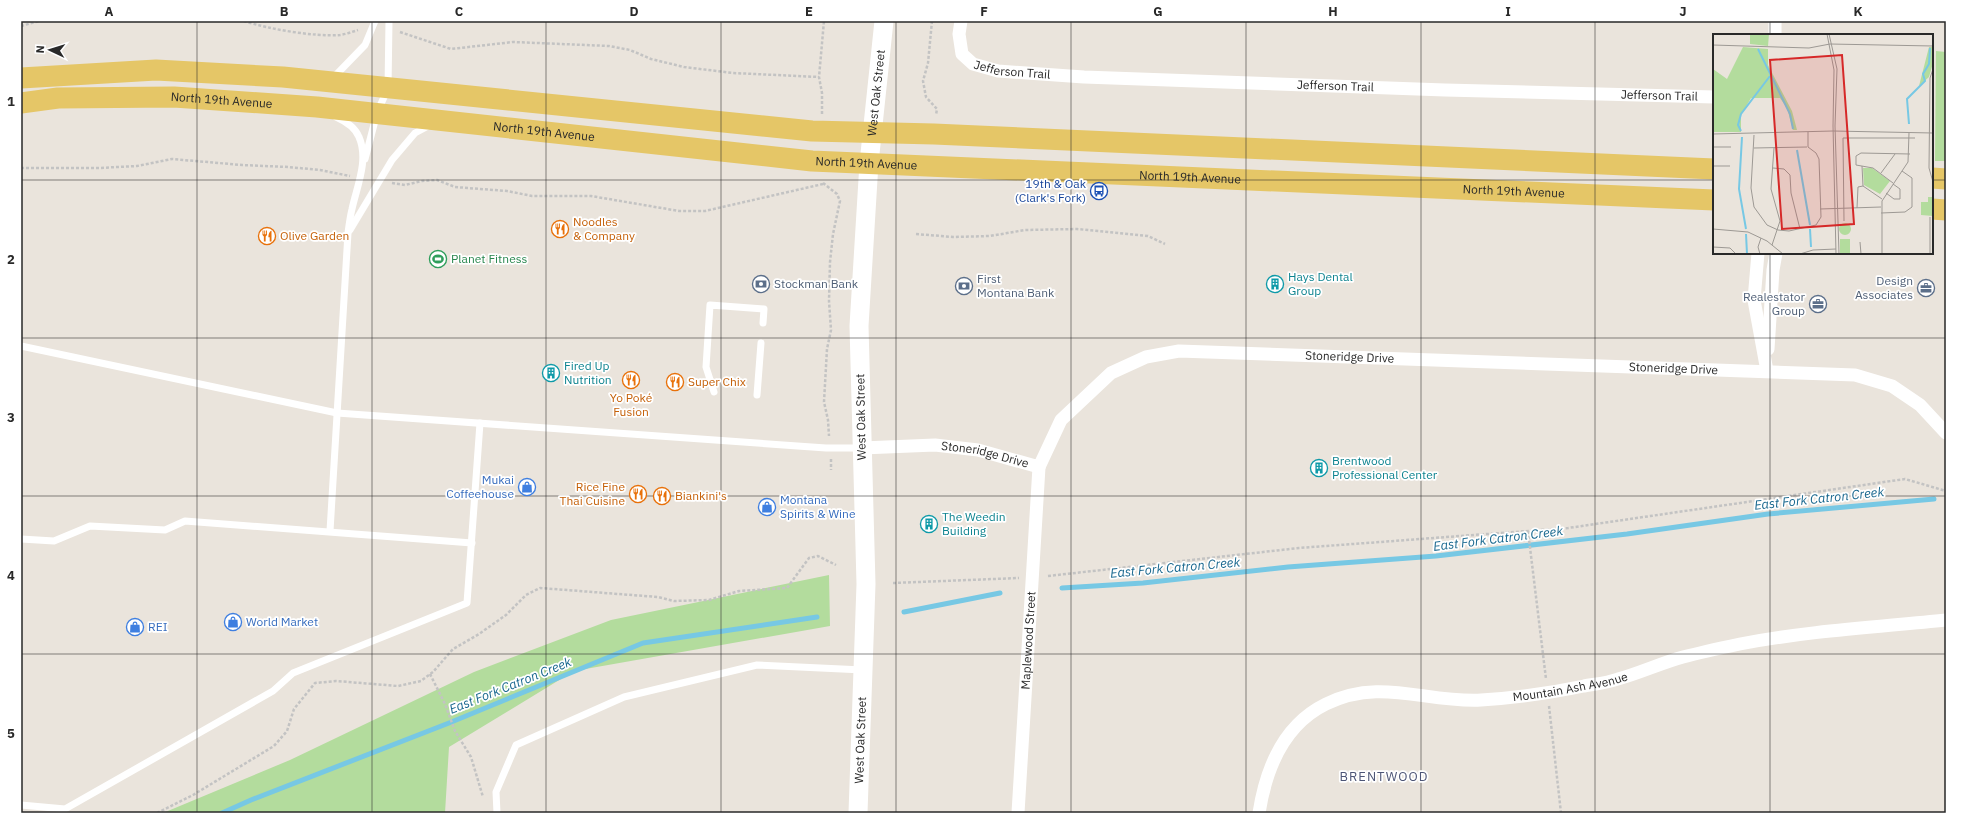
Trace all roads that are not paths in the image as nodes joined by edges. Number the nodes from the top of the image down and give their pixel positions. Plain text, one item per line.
1 (389, 21) edge
2 (884, 21) edge
3 (961, 21) edge
4 (1775, 21) edge
5 (374, 24) edge
6 (1775, 34) edge
7 (21, 78) edge
8 (330, 81) junction
9 (388, 88) junction
10 (1713, 97) edge
11 (21, 103) edge
12 (317, 107) junction
13 (377, 113) junction
14 (438, 120) junction
15 (873, 131) junction
16 (869, 163) junction
17 (362, 170) junction
18 (1713, 170) edge
19 (1933, 178) edge
20 (1946, 179) edge
21 (1713, 200) edge
22 (1933, 209) edge
23 (1946, 210) edge
24 (348, 233) junction
25 (1758, 254) edge
26 (1776, 254) edge
27 (763, 323) dead end
28 (761, 343) dead end
29 (21, 346) edge
30 (1767, 371) junction
31 (714, 392) dead end
32 (757, 395) dead end
33 (337, 413) junction
34 (480, 423) junction
35 (1946, 433) edge
36 (862, 448) junction
37 (1039, 467) junction
38 (330, 531) junction
39 (21, 539) edge
40 (472, 543) junction
41 (1946, 620) edge
42 (863, 670) junction
43 (21, 805) edge
44 (496, 813) edge
45 (858, 813) edge
46 (1018, 813) edge
47 (1259, 813) edge

1 - 9 lane
2 - 15 main road, West Oak Street
3 - 10 street, Jefferson Trail
4 - 6 street
5 - 8 lane
7 - 8 main road
8 - 9 main road
9 - 13 lane
9 - 15 main road
11 - 12 main road, North 19th Avenue
12 - 13 main road, North 19th Avenue
12 - 17 lane
13 - 14 main road, North 19th Avenue
13 - 17 lane
14 - 16 main road, North 19th Avenue
14 - 24 lane
15 - 16 main road, West Oak Street
15 - 18 main road
16 - 21 main road, North 19th Avenue
16 - 36 main road, West Oak Street
17 - 24 lane
19 - 20 main road
22 - 23 main road
24 - 33 lane
25 - 30 street
26 - 30 street
27 - 31 lane
28 - 32 lane
29 - 33 lane
30 - 35 street, Stoneridge Drive
30 - 37 street, Stoneridge Drive
33 - 34 lane
33 - 38 lane
34 - 36 lane
34 - 40 lane
36 - 37 street, Stoneridge Drive
36 - 42 main road, West Oak Street
37 - 46 street, Maplewood Street
38 - 39 lane
38 - 40 lane
40 - 43 lane
41 - 47 street, Mountain Ash Avenue
42 - 44 lane
42 - 45 main road, West Oak Street

